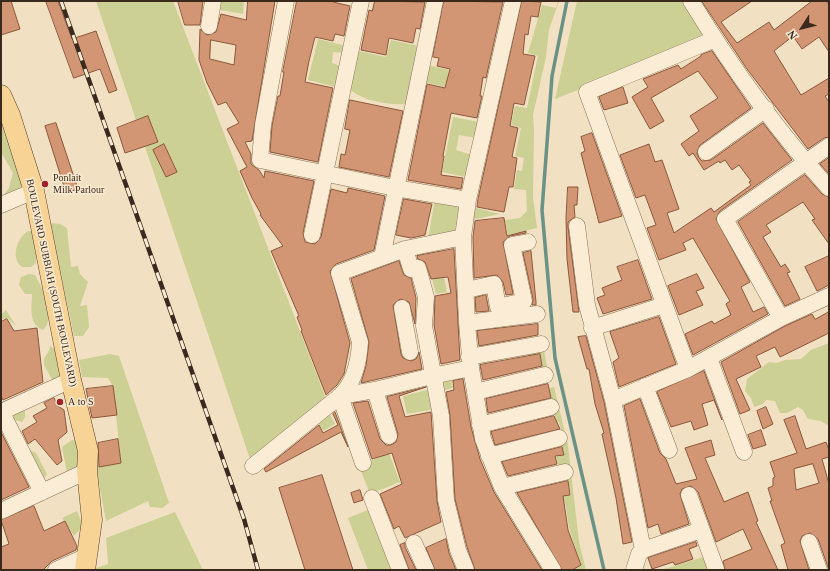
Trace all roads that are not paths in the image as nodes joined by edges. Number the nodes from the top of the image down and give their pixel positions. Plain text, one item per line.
1 (212, 1) edge
2 (286, 1) edge
3 (361, 1) edge
4 (435, 1) edge
5 (513, 1) edge
6 (691, 1) edge
7 (209, 26) dead end
8 (714, 39) junction
9 (1, 95) edge
10 (766, 109) junction
11 (829, 146) edge
12 (706, 152) dead end
13 (806, 163) junction
14 (325, 174) junction
15 (395, 188) junction
16 (829, 188) edge
17 (34, 191) junction
18 (468, 200) junction
19 (1, 205) edge
20 (577, 226) dead end
21 (312, 235) dead end
22 (463, 237) junction
23 (528, 242) dead end
24 (406, 249) junction
25 (382, 257) junction
26 (466, 290) junction
27 (829, 296) edge
28 (664, 305) junction
29 (402, 308) dead end
30 (537, 314) dead end
31 (781, 318) junction
32 (424, 321) junction
33 (405, 324) junction
34 (467, 324) junction
35 (592, 328) junction
36 (541, 344) dead end
37 (410, 352) dead end
38 (709, 358) junction
39 (470, 362) junction
40 (688, 369) junction
41 (545, 375) dead end
42 (432, 376) junction
43 (71, 380) junction
44 (645, 386) junction
45 (375, 390) junction
46 (475, 392) junction
47 (340, 396) junction
48 (612, 400) junction
49 (551, 407) dead end
50 (1, 412) edge
51 (480, 425) junction
52 (389, 436) dead end
53 (559, 438) dead end
54 (669, 450) dead end
55 (744, 452) dead end
56 (489, 456) junction
57 (363, 463) dead end
58 (253, 466) dead end
59 (86, 471) junction
60 (564, 472) dead end
61 (502, 487) junction
62 (42, 492) junction
63 (689, 495) dead end
64 (372, 498) dead end
65 (1, 511) edge
66 (701, 530) junction
67 (809, 542) dead end
68 (414, 543) dead end
69 (643, 550) junction
70 (86, 563) edge
71 (547, 568) edge
72 (716, 569) edge
73 (56, 570) edge
74 (400, 570) edge
75 (426, 570) edge
76 (466, 570) edge
77 (634, 570) edge
78 (819, 570) edge

1 - 7 street
2 - 14 street
3 - 14 street
4 - 15 street
5 - 18 street
6 - 8 street
8 - 10 street
8 - 28 street
9 - 17 main road, BOULEVARD SUBBIAH (SOUTH BOULEVARD)
10 - 12 street
10 - 13 street
11 - 13 street
13 - 16 street
13 - 31 street
14 - 15 street
14 - 21 street
15 - 18 street
15 - 25 street
17 - 19 street
17 - 43 main road, BOULEVARD SUBBIAH (SOUTH BOULEVARD)
18 - 22 street
20 - 35 street
22 - 24 street
22 - 26 street
23 - 26 street
24 - 25 street
24 - 32 street
25 - 47 street
26 - 34 street
27 - 31 street
28 - 35 street
28 - 40 street
29 - 33 street
30 - 34 street
31 - 38 street
32 - 33 street
32 - 42 street
33 - 37 street
34 - 39 street
35 - 48 street
36 - 39 street
38 - 40 street
38 - 55 street
39 - 42 street
39 - 46 street
40 - 44 street
41 - 46 street
42 - 45 street
42 - 76 street
43 - 50 street
43 - 59 main road, BOULEVARD SUBBIAH (SOUTH BOULEVARD)
44 - 48 street
44 - 54 street
45 - 47 street
45 - 52 street
46 - 51 street
47 - 57 street
47 - 58 street
48 - 69 street
49 - 51 street
50 - 62 street
51 - 56 street
53 - 56 street
56 - 61 street
59 - 62 street
59 - 70 main road, BOULEVARD SUBBIAH (SOUTH BOULEVARD)
60 - 61 street
61 - 71 street
62 - 65 street
63 - 66 street
64 - 74 street
66 - 69 street
66 - 72 street
67 - 78 street
68 - 75 street
69 - 77 street
70 - 73 street

